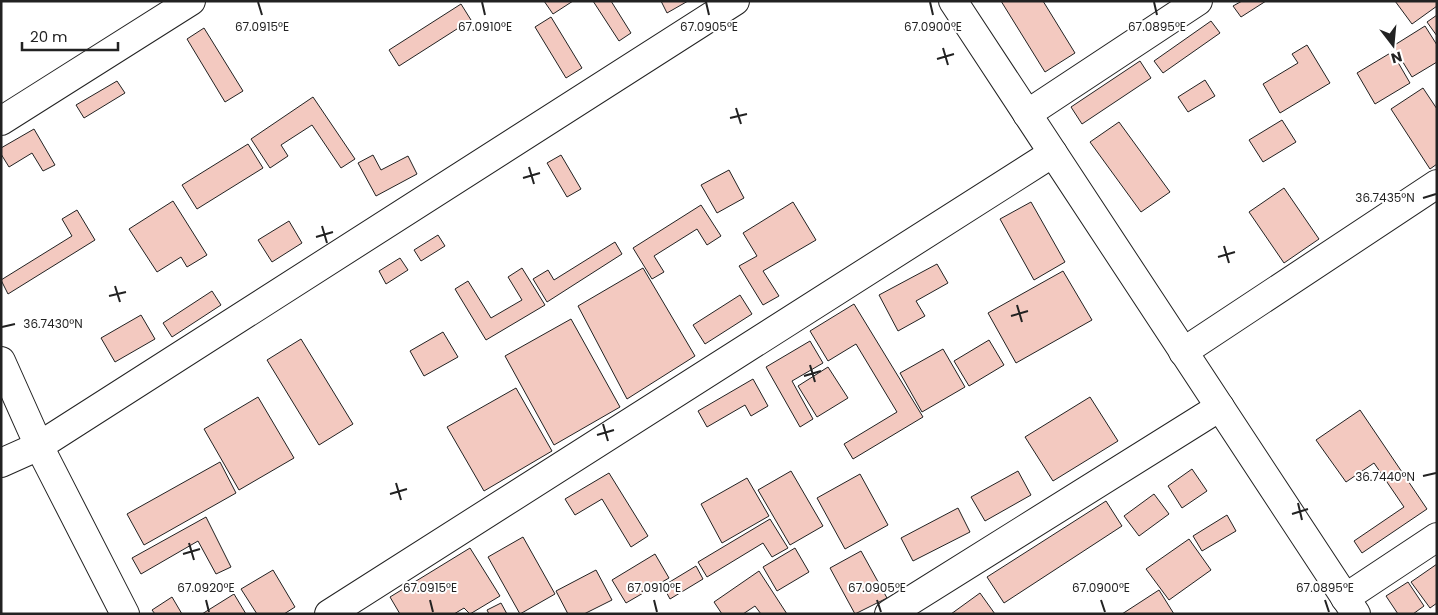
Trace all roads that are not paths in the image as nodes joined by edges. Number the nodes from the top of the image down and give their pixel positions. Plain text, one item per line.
1 (191, 1) edge
2 (735, 1) edge
3 (953, 1) edge
4 (1198, 1) edge
5 (1027, 114) junction
6 (1, 121) edge
7 (1053, 153) junction
8 (1437, 184) edge
9 (1183, 352) junction
10 (1, 361) edge
11 (1220, 407) junction
12 (39, 446) junction
13 (1, 463) edge
14 (1437, 537) edge
15 (1351, 606) edge
16 (125, 614) edge
17 (329, 614) edge
18 (889, 614) edge

1 - 6 street
2 - 12 street
3 - 5 street
4 - 5 street
5 - 7 street
7 - 9 street
7 - 17 street
8 - 9 street
9 - 11 street
10 - 12 street
11 - 15 street
11 - 18 street
12 - 13 street
12 - 16 street
14 - 15 street

